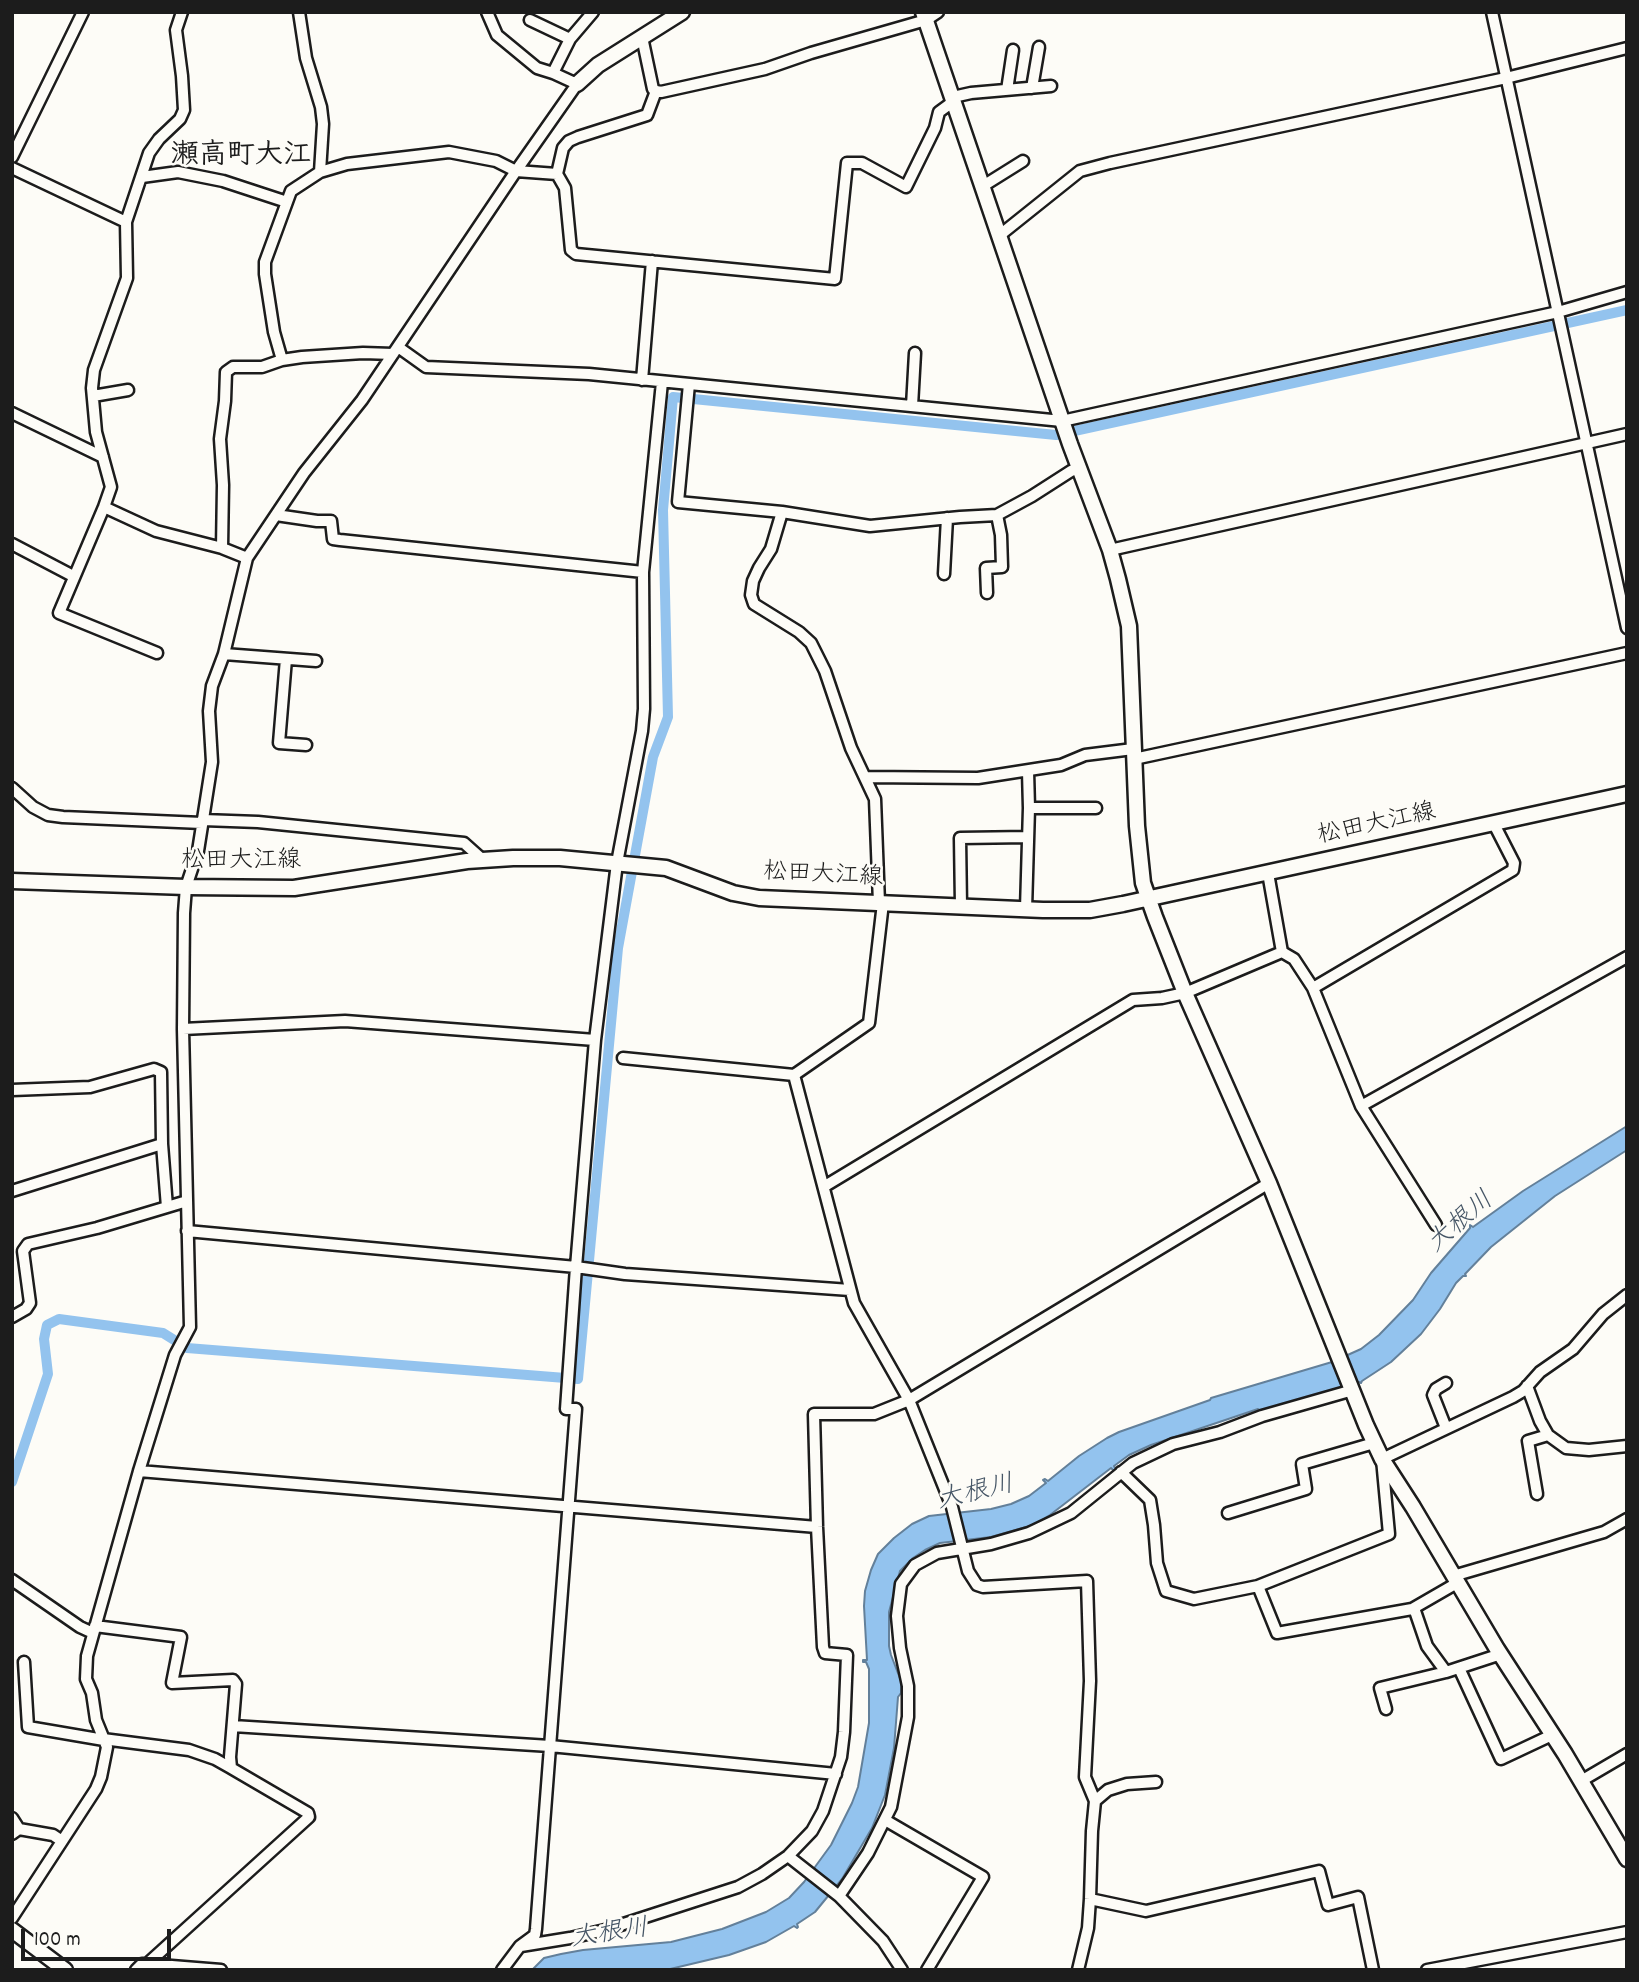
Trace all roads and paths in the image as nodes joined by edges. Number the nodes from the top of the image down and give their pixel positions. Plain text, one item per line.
1 (83, 12) edge
2 (182, 12) edge
3 (299, 12) edge
4 (486, 12) edge
5 (593, 12) edge
6 (682, 12) edge
7 (1492, 12) edge
8 (929, 15) edge
9 (530, 20) dead end
10 (642, 37) junction
11 (570, 39) junction
12 (1039, 47) dead end
13 (1627, 48) edge
14 (1013, 50) dead end
15 (553, 72) junction
16 (1506, 78) junction
17 (577, 84) junction
18 (1051, 86) dead end
19 (1032, 88) junction
20 (1007, 90) junction
21 (656, 91) junction
22 (953, 99) junction
23 (12, 158) edge
24 (1023, 161) dead end
25 (12, 168) edge
26 (320, 172) junction
27 (516, 172) junction
28 (557, 174) junction
29 (142, 177) junction
30 (983, 187) junction
31 (286, 202) junction
32 (127, 222) junction
33 (1000, 235) junction
34 (652, 261) junction
35 (1627, 292) edge
36 (1558, 312) junction
37 (396, 350) junction
38 (915, 353) dead end
39 (282, 360) junction
40 (642, 380) junction
41 (662, 382) junction
42 (689, 384) junction
43 (128, 390) dead end
44 (93, 396) junction
45 (912, 406) junction
46 (12, 413) edge
47 (1063, 422) junction
48 (1627, 434) edge
49 (1587, 442) junction
50 (103, 457) junction
51 (1079, 468) junction
52 (104, 507) junction
53 (782, 512) junction
54 (276, 515) junction
55 (997, 515) junction
56 (947, 518) junction
57 (12, 544) edge
58 (222, 548) junction
59 (1110, 550) junction
60 (247, 558) junction
61 (643, 572) junction
62 (944, 574) dead end
63 (73, 576) junction
64 (987, 593) dead end
65 (1627, 628) edge
66 (157, 653) dead end
67 (1627, 653) edge
68 (224, 654) junction
69 (286, 659) junction
70 (317, 661) dead end
71 (306, 745) dead end
72 (1133, 754) junction
73 (1028, 771) junction
74 (865, 777) junction
75 (12, 788) edge
76 (1627, 794) edge
77 (1029, 808) junction
78 (1096, 808) dead end
79 (202, 822) junction
80 (1494, 824) junction
81 (1028, 838) junction
82 (483, 860) junction
83 (620, 863) junction
84 (1268, 873) junction
85 (12, 881) edge
86 (186, 887) junction
87 (1149, 898) junction
88 (881, 903) junction
89 (961, 906) junction
90 (1026, 909) junction
91 (1282, 952) junction
92 (1627, 957) edge
93 (1313, 988) junction
94 (1185, 993) junction
95 (183, 1029) junction
96 (594, 1040) junction
97 (623, 1058) dead end
98 (794, 1075) junction
99 (12, 1090) edge
100 (1360, 1106) junction
101 (162, 1144) junction
102 (1269, 1183) junction
103 (825, 1186) junction
104 (12, 1191) edge
105 (187, 1201) junction
106 (167, 1207) junction
107 (1436, 1225) dead end
108 (187, 1231) junction
109 (576, 1267) junction
110 (850, 1290) junction
111 (1627, 1295) edge
112 (12, 1317) edge
113 (1446, 1383) dead end
114 (1527, 1386) junction
115 (1353, 1390) junction
116 (908, 1400) junction
117 (1446, 1428) junction
118 (1548, 1435) junction
119 (1374, 1443) junction
120 (1627, 1446) edge
121 (1381, 1459) junction
122 (139, 1471) junction
123 (1121, 1472) junction
124 (1537, 1494) dead end
125 (569, 1507) junction
126 (1228, 1513) dead end
127 (1627, 1519) edge
128 (817, 1527) junction
129 (962, 1547) junction
130 (12, 1580) edge
131 (1455, 1580) junction
132 (1258, 1586) junction
133 (1415, 1608) junction
134 (94, 1629) junction
135 (1500, 1654) junction
136 (24, 1662) dead end
137 (1459, 1668) junction
138 (1446, 1672) junction
139 (1386, 1709) dead end
140 (233, 1726) junction
141 (1552, 1735) junction
142 (104, 1739) junction
143 (550, 1746) junction
144 (1627, 1754) edge
145 (231, 1768) junction
146 (836, 1774) junction
147 (1581, 1781) junction
148 (1156, 1782) dead end
149 (1095, 1801) junction
150 (12, 1818) edge
151 (885, 1820) junction
152 (15, 1831) edge
153 (62, 1841) junction
154 (788, 1856) junction
155 (1627, 1859) edge
156 (839, 1896) junction
157 (1090, 1899) junction
158 (12, 1918) edge
159 (12, 1930) edge
160 (1627, 1932) edge
161 (520, 1946) junction
162 (147, 1964) junction
163 (65, 1970) edge
164 (136, 1970) edge
165 (220, 1970) edge
166 (502, 1970) edge
167 (902, 1970) edge
168 (927, 1970) edge
169 (1078, 1970) edge
170 (1373, 1970) edge
171 (1427, 1970) edge

1 - 23 street
2 - 29 street
3 - 26 street
4 - 15 street
5 - 11 street
6 - 10 street
7 - 16 street
8 - 21 street
8 - 22 street
9 - 11 street
10 - 17 street
10 - 21 street
11 - 15 street
12 - 19 street
13 - 16 street
14 - 20 street
15 - 17 street
16 - 33 street
16 - 36 street
17 - 27 street
18 - 19 street
19 - 20 street
20 - 22 street
21 - 28 street
22 - 30 street
22 - 34 street
24 - 30 street
25 - 32 street
26 - 27 street
26 - 31 street
27 - 28 street
27 - 37 street
28 - 34 street
29 - 31 street
29 - 32 street
30 - 33 street
31 - 39 street
32 - 44 street
33 - 47 street
34 - 40 street
35 - 36 street
36 - 47 street
36 - 49 street
37 - 39 street
37 - 40 street
37 - 54 street
38 - 45 street
39 - 58 street
40 - 41 street
41 - 42 street
41 - 61 street
42 - 45 street
42 - 53 street
43 - 44 street
44 - 50 street
45 - 47 street
46 - 50 street
47 - 51 street
48 - 49 street
49 - 59 street
49 - 65 street
50 - 52 street
51 - 55 street
51 - 59 street
52 - 58 street
52 - 63 street
53 - 56 street
53 - 74 street
54 - 60 street
54 - 61 street
55 - 56 street
55 - 64 street
56 - 62 street
57 - 63 street
58 - 60 street
59 - 72 street
60 - 68 street
61 - 83 street
63 - 66 street
67 - 72 street
68 - 69 street
68 - 79 street
69 - 70 street
69 - 71 street
72 - 73 street
72 - 87 street
73 - 74 street
73 - 77 street
74 - 88 street
75 - 79 street
76 - 80 street, 松田大江線
77 - 78 street
77 - 81 street
79 - 82 street
79 - 86 street
80 - 84 street, 松田大江線
80 - 93 street
81 - 89 street
81 - 90 street
82 - 83 street, 松田大江線
82 - 86 street, 松田大江線
83 - 88 street, 松田大江線
83 - 96 street
84 - 87 street, 松田大江線
84 - 91 street
85 - 86 street, 松田大江線
86 - 95 street
87 - 90 street, 松田大江線
87 - 94 street
88 - 89 street, 松田大江線
88 - 98 street
89 - 90 street, 松田大江線
91 - 93 street
91 - 94 street
92 - 100 street
93 - 100 street
94 - 102 street
94 - 103 street
95 - 96 street
95 - 105 street
96 - 109 street
97 - 98 street
98 - 103 street
99 - 101 street
100 - 107 street
101 - 104 street
101 - 106 street
102 - 115 street
102 - 116 street
103 - 110 street
105 - 106 street
105 - 108 street
106 - 112 street
108 - 109 street
108 - 122 street
109 - 110 street
109 - 125 street
110 - 116 street
111 - 114 street
113 - 117 street
114 - 117 street
114 - 118 street
115 - 119 street
115 - 123 street
116 - 128 street
116 - 129 street
117 - 121 street
118 - 120 street
118 - 124 street
119 - 121 street
119 - 126 street
121 - 131 street
121 - 132 street
122 - 125 street
122 - 134 street
123 - 129 street
123 - 132 street
125 - 128 street
125 - 143 street
127 - 131 street
128 - 146 street
129 - 149 street
129 - 151 street
130 - 134 street
131 - 133 street
131 - 135 street
132 - 133 street
133 - 138 street
134 - 140 street
134 - 142 street
135 - 137 street
135 - 141 street
136 - 142 street
137 - 138 street
137 - 141 street
138 - 139 street
140 - 143 street
140 - 145 street
141 - 147 street
142 - 145 street
142 - 153 street
143 - 146 street
143 - 161 street
144 - 147 street
145 - 162 street
146 - 154 street
147 - 155 street
148 - 149 street
149 - 157 street
150 - 152 street
151 - 156 street
151 - 168 street
152 - 153 street
153 - 158 street
154 - 156 street
154 - 161 street
156 - 167 street
157 - 169 street
157 - 170 street
159 - 163 street
160 - 171 street
161 - 166 street
162 - 164 street
162 - 165 street

